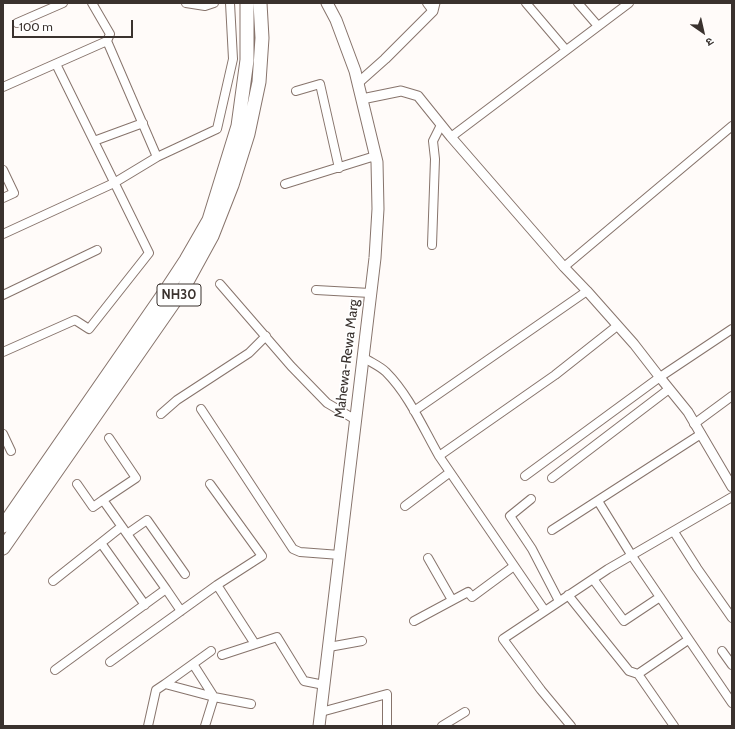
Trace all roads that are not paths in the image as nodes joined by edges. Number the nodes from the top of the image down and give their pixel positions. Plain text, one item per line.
1 (63, 3) edge
2 (92, 3) edge
3 (186, 3) edge
4 (214, 3) edge
5 (230, 3) edge
6 (247, 3) edge
7 (260, 3) edge
8 (327, 3) edge
9 (427, 3) edge
10 (526, 3) edge
11 (578, 3) edge
12 (629, 3) edge
13 (434, 7) edge
14 (17, 23) dead end
15 (598, 26) junction
16 (107, 41) junction
17 (566, 50) junction
18 (56, 64) junction
19 (358, 83) junction
20 (3, 87) edge
21 (296, 91) dead end
22 (362, 99) junction
23 (143, 123) junction
24 (441, 125) junction
25 (732, 126) edge
26 (451, 137) junction
27 (94, 141) junction
28 (375, 156) junction
29 (157, 157) junction
30 (339, 168) junction
31 (3, 170) edge
32 (114, 183) junction
33 (286, 184) dead end
34 (3, 198) edge
35 (3, 234) edge
36 (432, 246) dead end
37 (97, 250) dead end
38 (564, 267) junction
39 (220, 284) dead end
40 (316, 290) dead end
41 (587, 291) junction
42 (370, 293) junction
43 (3, 294) edge
44 (618, 326) junction
45 (732, 329) edge
46 (266, 336) junction
47 (3, 352) edge
48 (363, 357) junction
49 (660, 377) junction
50 (669, 389) junction
51 (732, 396) edge
52 (201, 409) dead end
53 (414, 411) junction
54 (161, 414) dead end
55 (356, 420) junction
56 (694, 424) junction
57 (3, 434) edge
58 (701, 434) junction
59 (109, 438) dead end
60 (12, 451) dead end
61 (439, 456) junction
62 (449, 472) junction
63 (525, 476) dead end
64 (552, 478) dead end
65 (77, 484) dead end
66 (210, 484) dead end
67 (732, 487) edge
68 (732, 497) edge
69 (531, 499) dead end
70 (103, 500) junction
71 (598, 501) junction
72 (405, 506) dead end
73 (3, 526) edge
74 (122, 526) junction
75 (552, 530) dead end
76 (674, 532) junction
77 (127, 534) junction
78 (101, 543) junction
79 (3, 548) edge
80 (340, 555) junction
81 (632, 556) junction
82 (428, 558) dead end
83 (514, 566) junction
84 (186, 574) dead end
85 (593, 579) junction
86 (53, 581) dead end
87 (217, 585) junction
88 (166, 589) junction
89 (568, 595) junction
90 (660, 597) junction
91 (452, 600) junction
92 (559, 601) junction
93 (145, 605) junction
94 (181, 611) junction
95 (545, 611) junction
96 (732, 618) edge
97 (414, 621) dead end
98 (688, 640) junction
99 (362, 641) dead end
100 (255, 644) junction
101 (329, 647) junction
102 (212, 651) dead end
103 (722, 651) dead end
104 (222, 655) dead end
105 (110, 662) dead end
106 (193, 664) junction
107 (732, 665) edge
108 (55, 670) dead end
109 (638, 674) junction
110 (165, 684) junction
111 (324, 685) junction
112 (214, 697) junction
113 (732, 703) edge
114 (251, 704) dead end
115 (321, 712) junction
116 (465, 712) dead end
117 (148, 726) edge
118 (205, 726) edge
119 (319, 726) edge
120 (387, 726) edge
121 (442, 726) edge
122 (571, 726) edge
123 (674, 726) edge

1 - 14 street
2 - 16 street
3 - 4 street
5 - 29 street
6 - 73 highway, NH30
7 - 79 highway, NH30
8 - 19 main road, Mahewa-Rewa Marg
9 - 13 street
10 - 17 street
11 - 15 street
12 - 15 street
13 - 19 street
15 - 17 street
16 - 18 street
16 - 23 street
17 - 26 street
18 - 20 street
18 - 27 street
19 - 22 main road, Mahewa-Rewa Marg
21 - 30 street
22 - 24 street
22 - 28 main road, Mahewa-Rewa Marg
23 - 27 street
23 - 29 street
24 - 26 street
24 - 36 street
25 - 38 street
26 - 38 street
27 - 32 street
28 - 30 street
28 - 42 main road, Mahewa-Rewa Marg
29 - 32 street
30 - 33 street
31 - 34 street
32 - 35 street
32 - 47 street
37 - 43 street
38 - 41 street
39 - 46 street
40 - 42 street
41 - 44 street
41 - 53 street
42 - 48 main road, Mahewa-Rewa Marg
44 - 49 street
44 - 61 street
45 - 49 street
46 - 54 street
46 - 55 street
48 - 53 street
48 - 55 main road, Mahewa-Rewa Marg
49 - 50 street
49 - 63 street
50 - 56 street
50 - 64 street
51 - 56 street
52 - 80 street
53 - 61 street
55 - 80 main road, Mahewa-Rewa Marg
56 - 58 street
57 - 60 street
58 - 67 street
58 - 71 street
59 - 70 street
61 - 62 street
62 - 72 street
62 - 83 street
65 - 70 street
66 - 87 street
68 - 76 street
69 - 92 street
70 - 74 street
71 - 75 street
71 - 81 street
74 - 77 street
74 - 78 street
76 - 81 street
76 - 96 street
77 - 84 street
77 - 88 street
78 - 86 street
78 - 93 street
80 - 101 main road, Mahewa-Rewa Marg
81 - 85 street
81 - 90 street
82 - 91 street
83 - 91 street
83 - 95 street
85 - 89 street
85 - 90 street
87 - 94 street
87 - 100 street
88 - 93 street
88 - 94 street
89 - 92 street
89 - 109 street
90 - 98 street
91 - 97 street
92 - 95 street
93 - 108 street
94 - 105 street
95 - 122 street
98 - 109 street
98 - 113 street
99 - 101 street
100 - 104 street
100 - 111 street
101 - 111 main road, Mahewa-Rewa Marg
102 - 106 street
103 - 107 street
106 - 110 street
106 - 112 street
109 - 123 street
110 - 112 street
110 - 117 street
111 - 115 main road, Mahewa-Rewa Marg
112 - 114 street
112 - 118 street
115 - 119 main road, Mahewa-Rewa Marg
115 - 120 street
116 - 121 street

